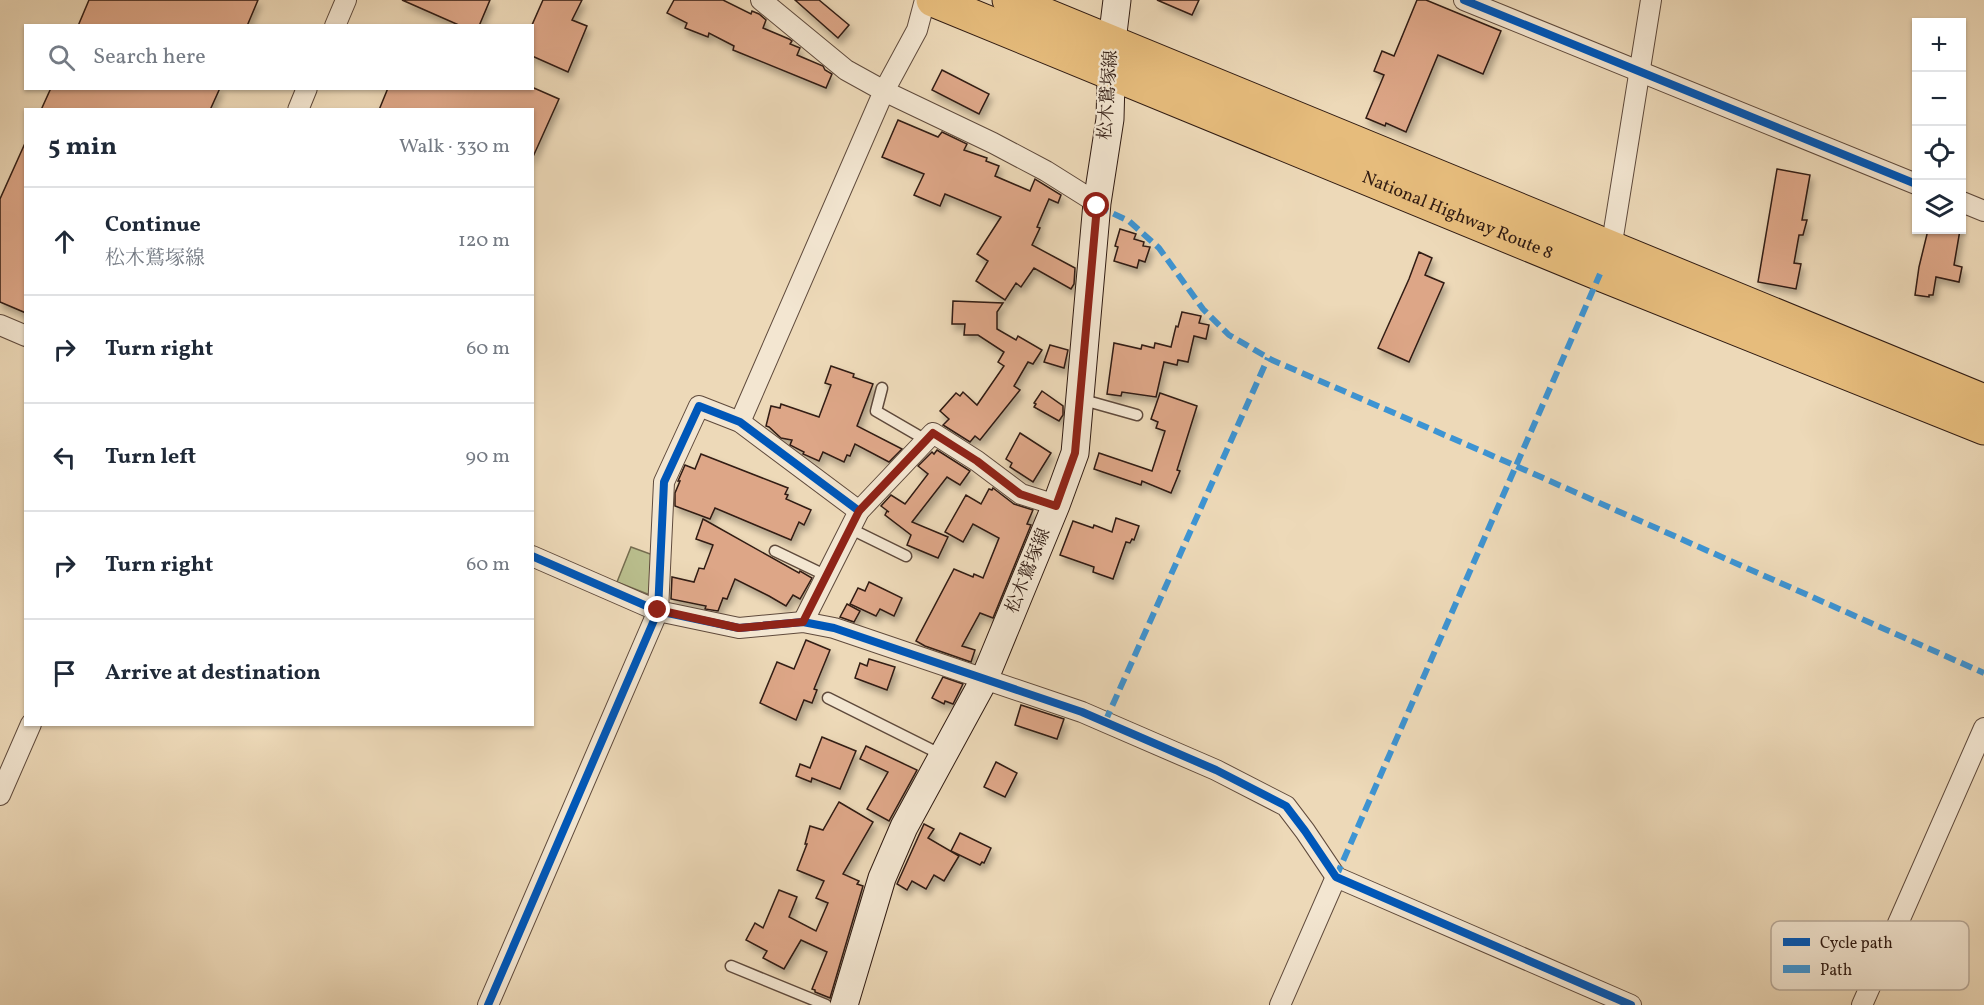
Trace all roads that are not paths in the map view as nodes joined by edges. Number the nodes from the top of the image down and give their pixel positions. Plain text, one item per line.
1 (346, 0) edge
2 (761, 0) edge
3 (925, 0) edge
4 (933, 0) edge
5 (1009, 0) edge
6 (1117, 0) edge
7 (1464, 0) edge
8 (1651, 0) edge
9 (336, 24) edge
10 (1112, 57) junction
11 (1639, 71) junction
12 (306, 90) edge
13 (884, 91) junction
14 (299, 108) edge
15 (1912, 182) edge
16 (1097, 202) junction
17 (1966, 204) edge
18 (1984, 211) edge
19 (1611, 249) junction
20 (0, 325) edge
21 (24, 335) edge
22 (882, 387) dead end
23 (1080, 399) junction
24 (1984, 401) edge
25 (1137, 414) dead end
26 (740, 422) junction
27 (1984, 428) edge
28 (926, 440) junction
29 (1056, 506) junction
30 (855, 520) junction
31 (774, 551) dead end
32 (906, 556) dead end
33 (534, 557) edge
34 (827, 576) junction
35 (658, 610) junction
36 (803, 622) junction
37 (984, 680) junction
38 (828, 698) dead end
39 (30, 726) edge
40 (1984, 728) edge
41 (942, 755) junction
42 (0, 795) edge
43 (1336, 876) junction
44 (1899, 921) edge
45 (731, 966) dead end
46 (1869, 990) edge
47 (488, 1005) edge
48 (826, 1005) edge
49 (844, 1005) edge
50 (1280, 1005) edge
51 (1631, 1005) edge
52 (1862, 1005) edge

1 - 9 street
2 - 13 street
3 - 13 street
4 - 10 highway, National Highway Route 8
5 - 10 highway, National Highway Route 8
6 - 10 main road, 松木鷲塚線
7 - 11 street
8 - 11 street
10 - 16 main road, 松木鷲塚線
10 - 19 highway, National Highway Route 8
10 - 27 highway, National Highway Route 8
11 - 15 street
11 - 19 street
12 - 14 street
13 - 16 street
13 - 26 street
16 - 23 main road, 松木鷲塚線
17 - 18 street
19 - 24 highway, National Highway Route 8
20 - 21 street
22 - 28 lane
23 - 25 lane
23 - 29 main road, 松木鷲塚線
26 - 30 street
26 - 35 street
28 - 29 street
28 - 30 street
29 - 37 main road, 松木鷲塚線
30 - 32 lane
30 - 34 street
31 - 34 lane
33 - 35 street
34 - 36 street
35 - 36 street
35 - 47 street
36 - 37 street
37 - 41 main road, 松木鷲塚線
37 - 43 street
38 - 41 lane
39 - 42 street
40 - 44 street
41 - 49 main road, 松木鷲塚線
43 - 50 street
43 - 51 street
45 - 48 lane
46 - 52 street

